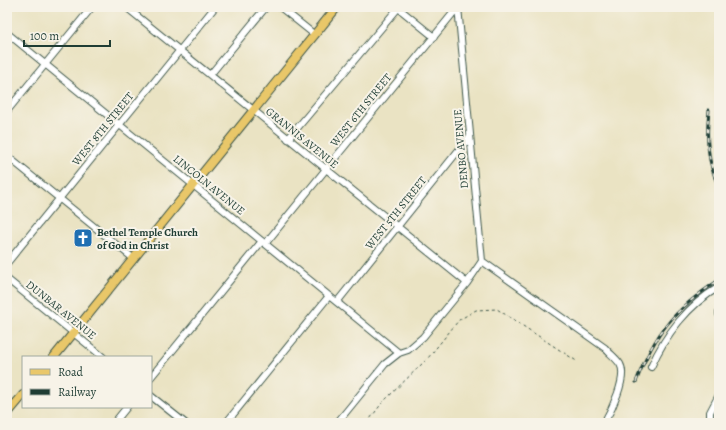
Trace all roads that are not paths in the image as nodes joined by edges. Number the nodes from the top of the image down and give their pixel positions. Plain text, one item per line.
1 (92, 7) edge
2 (126, 7) edge
3 (215, 7) edge
4 (266, 7) edge
5 (280, 7) edge
6 (337, 7) edge
7 (398, 7) edge
8 (458, 7) edge
9 (7, 33) edge
10 (315, 34) junction
11 (434, 37) junction
12 (180, 50) junction
13 (45, 64) junction
14 (210, 75) junction
15 (253, 110) junction
16 (7, 112) edge
17 (119, 125) junction
18 (470, 136) junction
19 (288, 139) junction
20 (7, 156) edge
21 (326, 169) junction
22 (193, 185) junction
23 (60, 199) junction
24 (398, 227) junction
25 (263, 242) junction
26 (134, 259) junction
27 (482, 261) junction
28 (7, 263) edge
29 (7, 279) edge
30 (466, 283) junction
31 (719, 288) edge
32 (329, 296) junction
33 (337, 302) junction
34 (74, 333) junction
35 (399, 353) junction
36 (55, 356) edge
37 (102, 356) edge
38 (651, 367) dead end
39 (152, 376) edge
40 (719, 394) edge
41 (22, 396) edge
42 (152, 397) edge
43 (7, 400) edge
44 (14, 406) junction
45 (126, 408) edge
46 (7, 414) edge
47 (114, 423) edge
48 (185, 423) edge
49 (226, 423) edge
50 (337, 423) edge
51 (604, 423) edge
52 (714, 423) edge

1 - 13 street
2 - 12 street, GRANNIS AVENUE
3 - 12 street, WEST 8TH STREET
4 - 14 street
5 - 10 street
6 - 10 main road
7 - 11 street
7 - 19 street
8 - 11 street, WEST 6TH STREET
8 - 18 street, DENBO AVENUE
9 - 13 street, LINCOLN AVENUE
10 - 15 main road
11 - 21 street, WEST 6TH STREET
12 - 14 street, GRANNIS AVENUE
12 - 17 street, WEST 8TH STREET
13 - 16 street
13 - 17 street, LINCOLN AVENUE
14 - 15 street, GRANNIS AVENUE
15 - 19 street, GRANNIS AVENUE
15 - 22 main road
17 - 22 street, LINCOLN AVENUE
17 - 23 street, WEST 8TH STREET
18 - 24 street, WEST 5TH STREET
18 - 27 street, DENBO AVENUE
19 - 21 street, GRANNIS AVENUE
20 - 23 street
21 - 24 street, GRANNIS AVENUE
21 - 25 street, WEST 6TH STREET
22 - 25 street, LINCOLN AVENUE
22 - 26 main road
23 - 26 street
23 - 28 street, WEST 8TH STREET
24 - 30 street, GRANNIS AVENUE
24 - 33 street, WEST 5TH STREET
25 - 32 street, LINCOLN AVENUE
25 - 39 street, WEST 6TH STREET
26 - 34 main road
27 - 30 street
27 - 51 street
29 - 34 street, DUNBAR AVENUE
30 - 35 street
31 - 38 street
32 - 33 street, LINCOLN AVENUE
32 - 49 street
33 - 35 street, LINCOLN AVENUE
34 - 36 main road
34 - 37 street, DUNBAR AVENUE
35 - 50 street
40 - 52 street
41 - 44 main road
42 - 48 street
43 - 44 street
44 - 46 main road
45 - 47 street

